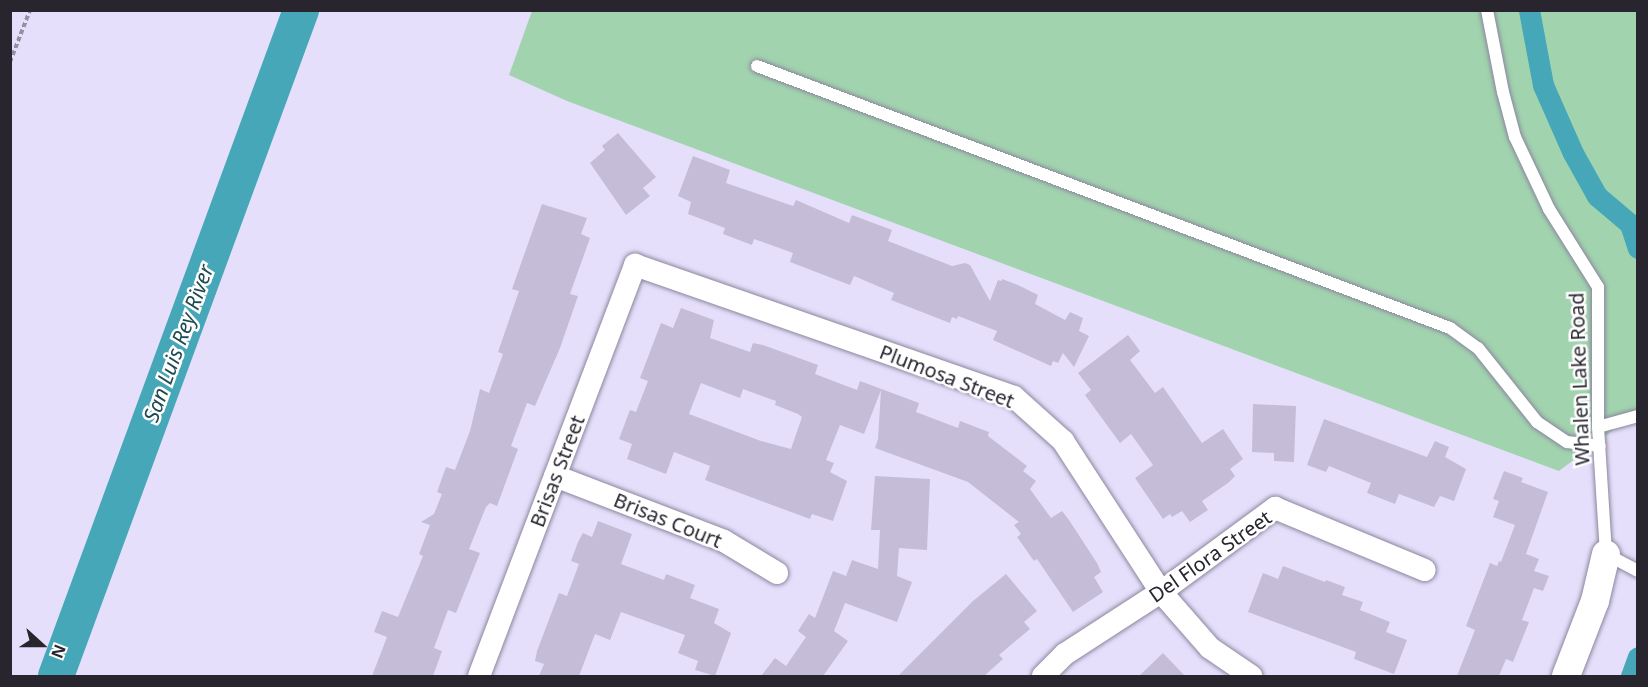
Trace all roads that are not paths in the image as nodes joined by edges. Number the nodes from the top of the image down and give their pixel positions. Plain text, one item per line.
1 (1487, 10) edge
2 (758, 66) dead end
3 (635, 265) joint
4 (1637, 416) edge
5 (1599, 427) junction
6 (1600, 446) junction
7 (555, 476) junction
8 (1606, 554) junction
9 (1425, 570) dead end
10 (1638, 571) edge
11 (777, 573) dead end
12 (1161, 592) junction
13 (479, 676) edge
14 (1043, 676) edge
15 (1251, 676) edge
16 (1566, 676) edge

1 - 5 lane, Whalen Lake Road
2 - 6 lane
3 - 7 street, Brisas Street
3 - 12 street, Plumosa Street
4 - 5 lane
5 - 6 lane, Whalen Lake Road
6 - 8 lane, Whalen Lake Road
7 - 11 street, Brisas Court
7 - 13 street, Brisas Street
8 - 10 lane
8 - 16 street
9 - 12 street, Del Flora Street
12 - 14 street, Del Flora Street
12 - 15 street, Plumosa Street

